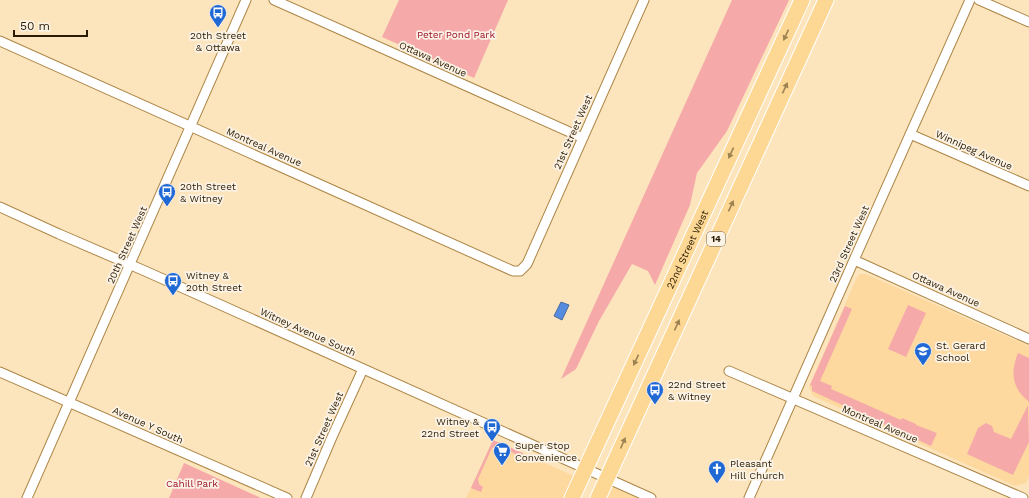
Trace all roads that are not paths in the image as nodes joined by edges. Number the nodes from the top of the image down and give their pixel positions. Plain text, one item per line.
1 (246, 0) edge
2 (274, 0) edge
3 (643, 0) edge
4 (802, 0) edge
5 (826, 0) edge
6 (970, 0) edge
7 (979, 0) edge
8 (1029, 22) edge
9 (0, 41) edge
10 (191, 126) junction
11 (910, 134) junction
12 (583, 138) junction
13 (1029, 186) edge
14 (0, 207) edge
15 (854, 260) junction
16 (130, 264) junction
17 (520, 271) joint
18 (1029, 339) edge
19 (363, 369) junction
20 (729, 371) dead end
21 (0, 372) edge
22 (792, 398) junction
23 (70, 402) junction
24 (585, 469) junction
25 (607, 478) junction
26 (1029, 491) edge
27 (27, 498) edge
28 (287, 498) edge
29 (306, 498) edge
30 (572, 498) edge
31 (598, 498) edge
32 (651, 498) edge
33 (749, 498) edge
34 (1023, 498) edge
35 (1026, 498) edge

1 - 10 street, 20th Street West
2 - 12 street, Ottawa Avenue
3 - 12 street, 21st Street West
4 -> 24 main road, 22nd Street West
25 -> 5 main road, 14
6 - 11 street, 23rd Street West
7 - 8 street
9 - 10 street, Montreal Avenue
10 - 16 street, 20th Street West
10 - 17 street, Montreal Avenue
11 - 13 street, Winnipeg Avenue
11 - 15 street, 23rd Street West
12 - 17 street, 21st Street West
14 - 16 street, Witney Avenue South
15 - 18 street, Ottawa Avenue
15 - 22 street, 23rd Street West
16 - 19 street, Witney Avenue South
16 - 23 street, 20th Street West
19 - 24 street, Witney Avenue South
19 - 29 street, 21st Street West
20 - 22 street, Montreal Avenue
21 - 23 street, Avenue Y South
22 - 33 street, 23rd Street West
22 - 34 street, Montreal Avenue
23 - 27 street, 20th Street West
23 - 28 street, Avenue Y South
24 - 25 street, Witney Avenue South
24 - 30 main road, 22nd Street West
25 - 31 main road, 14
25 - 32 street, Witney Avenue South
26 - 35 street

